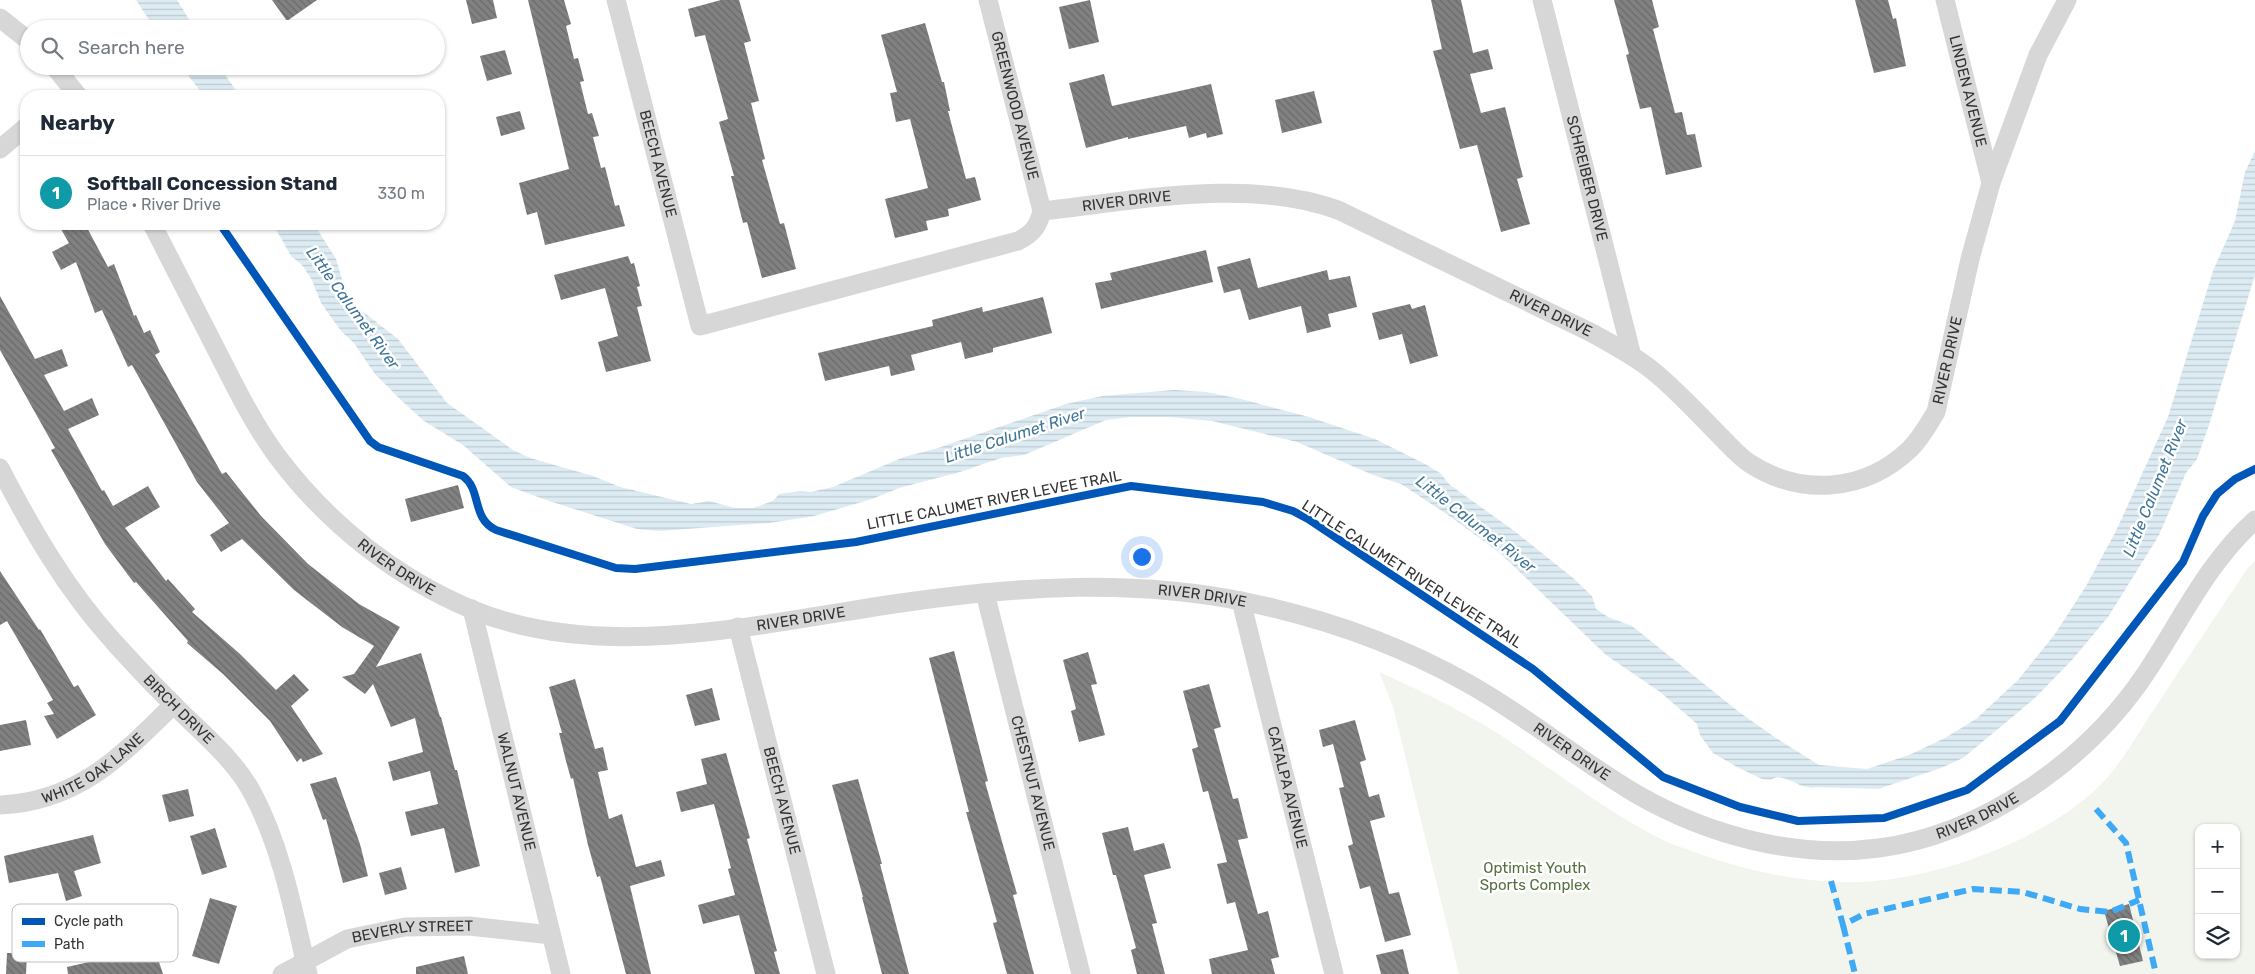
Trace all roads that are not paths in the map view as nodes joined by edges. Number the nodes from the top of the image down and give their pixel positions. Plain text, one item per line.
1 (616, 0) edge
2 (988, 0) edge
3 (1542, 0) edge
4 (1945, 0) edge
5 (2067, 0) edge
6 (0, 18) edge
7 (20, 34) edge
8 (60, 75) edge
9 (69, 90) edge
10 (20, 133) edge
11 (0, 149) edge
12 (1991, 183) junction
13 (1042, 211) junction
14 (155, 230) edge
15 (1632, 356) junction
16 (0, 468) edge
17 (2255, 520) edge
18 (985, 593) junction
19 (1241, 601) junction
20 (472, 609) junction
21 (738, 627) junction
22 (173, 705) junction
23 (0, 805) edge
24 (551, 935) junction
25 (307, 967) edge
26 (282, 974) edge
27 (562, 974) edge
28 (826, 974) edge
29 (1081, 974) edge
30 (1334, 974) edge

1 - 13 street, BEECH AVENUE
2 - 13 street, GREENWOOD AVENUE
3 - 15 street, SCHREIBER DRIVE
4 - 12 street, LINDEN AVENUE
5 - 12 street, RIVER DRIVE
6 - 7 street
8 - 9 street
10 - 11 street
12 - 15 street, RIVER DRIVE
13 - 15 street, RIVER DRIVE
14 - 20 street, RIVER DRIVE
16 - 22 street, BIRCH DRIVE
17 - 19 street, RIVER DRIVE
18 - 19 street, RIVER DRIVE
18 - 21 street, RIVER DRIVE
18 - 29 street, CHESTNUT AVENUE
19 - 30 street, CATALPA AVENUE
20 - 21 street, RIVER DRIVE
20 - 24 street, WALNUT AVENUE
21 - 28 street, BEECH AVENUE
22 - 23 street, WHITE OAK LANE
22 - 25 street, BIRCH DRIVE
24 - 25 street, BEVERLY STREET
24 - 27 street, WALNUT AVENUE
25 - 26 street, BEVERLY STREET

